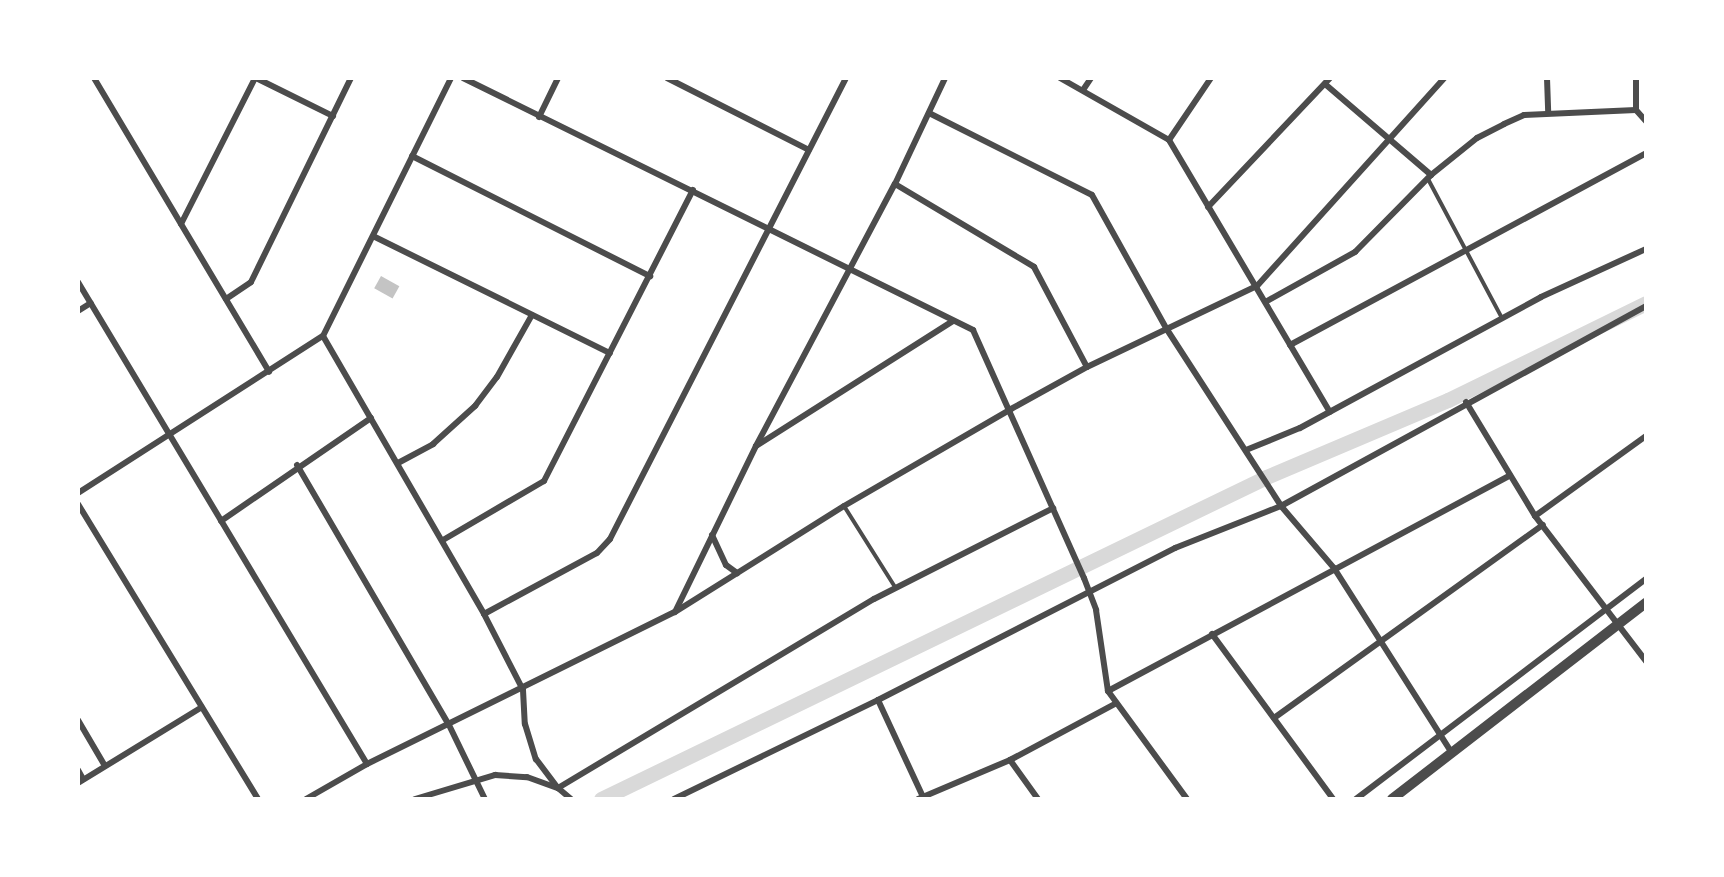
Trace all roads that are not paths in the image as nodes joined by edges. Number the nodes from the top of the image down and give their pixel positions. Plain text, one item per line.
1 (94, 78) edge
2 (255, 78) edge
3 (351, 78) edge
4 (451, 78) edge
5 (463, 78) edge
6 (558, 78) edge
7 (667, 78) edge
8 (846, 78) edge
9 (945, 78) edge
10 (1060, 78) edge
11 (1091, 78) edge
12 (1211, 78) edge
13 (1330, 78) edge
14 (1444, 78) edge
15 (1547, 78) edge
16 (1636, 78) edge
17 (1325, 84) junction
18 (1083, 90) junction
19 (1636, 110) junction
20 (930, 112) junction
21 (1548, 113) junction
22 (333, 116) junction
23 (1644, 116) edge
24 (538, 117) junction
25 (1387, 138) junction
26 (1169, 140) junction
27 (809, 150) junction
28 (1646, 153) edge
29 (412, 156) junction
30 (1429, 177) junction
31 (895, 184) junction
32 (693, 190) junction
33 (1208, 207) junction
34 (181, 224) junction
35 (769, 228) junction
36 (375, 237) junction
37 (1646, 249) edge
38 (1467, 251) junction
39 (850, 269) junction
40 (650, 276) junction
41 (78, 282) edge
42 (1257, 285) junction
43 (226, 299) junction
44 (1267, 301) junction
45 (91, 303) junction
46 (1646, 306) edge
47 (78, 311) edge
48 (532, 315) junction
49 (1502, 318) junction
50 (953, 321) junction
51 (1166, 328) junction
52 (323, 336) junction
53 (1290, 345) junction
54 (610, 353) junction
55 (1087, 367) junction
56 (269, 372) junction
57 (1466, 402) junction
58 (1011, 409) junction
59 (1330, 412) junction
60 (371, 418) junction
61 (1646, 436) edge
62 (171, 437) junction
63 (756, 446) junction
64 (1246, 450) junction
65 (398, 463) junction
66 (297, 465) junction
67 (1510, 475) junction
68 (78, 494) edge
69 (78, 504) edge
70 (844, 506) junction
71 (1281, 506) junction
72 (1053, 508) junction
73 (1535, 516) junction
74 (221, 521) junction
75 (1543, 525) junction
76 (712, 535) junction
77 (442, 540) junction
78 (1334, 568) junction
79 (737, 573) junction
80 (1646, 579) edge
81 (896, 588) junction
82 (1089, 591) junction
83 (1646, 603) edge
84 (1605, 609) junction
85 (675, 612) junction
86 (484, 614) junction
87 (1617, 625) junction
88 (1212, 634) junction
89 (1380, 639) junction
90 (1646, 661) edge
91 (523, 690) junction
92 (1108, 691) junction
93 (878, 700) junction
94 (1115, 704) junction
95 (202, 707) junction
96 (1274, 718) junction
97 (78, 720) edge
98 (450, 725) junction
99 (1440, 732) junction
100 (1452, 753) junction
101 (1010, 760) junction
102 (367, 764) junction
103 (105, 766) junction
104 (78, 770) edge
105 (475, 778) junction
106 (81, 781) edge
107 (558, 788) junction
108 (920, 798) edge
109 (258, 799) edge
110 (306, 799) edge
111 (415, 799) edge
112 (485, 799) edge
113 (571, 799) edge
114 (674, 799) edge
115 (1038, 799) edge
116 (1187, 799) edge
117 (1333, 799) edge
118 (1356, 799) edge
119 (1392, 799) edge

1 - 34 street
2 - 22 street
2 - 34 street
3 - 22 street
4 - 29 street
5 - 24 street
6 - 24 street
7 - 27 street
8 - 27 street
9 - 20 street
10 - 18 street
11 - 18 street
12 - 26 street
13 - 17 street
14 - 25 street
15 - 21 street
16 - 19 street
17 - 25 street
17 - 33 street
18 - 26 street
19 - 21 street
19 - 23 street
20 - 31 street
20 - 51 street
21 - 30 street
22 - 43 street
24 - 32 street
25 - 30 street
25 - 42 street
26 - 33 street
27 - 35 street
28 - 38 street
29 - 36 street
29 - 40 street
30 - 38 lane
30 - 44 street
31 - 39 street
31 - 55 street
32 - 35 street
32 - 40 street
33 - 42 street
34 - 43 street
35 - 39 street
35 - 86 street
36 - 48 street
36 - 52 street
37 - 49 street
38 - 49 lane
38 - 53 street
39 - 50 street
39 - 63 street
40 - 54 street
41 - 45 street
42 - 44 street
42 - 51 street
43 - 56 street
44 - 53 street
45 - 47 street
45 - 62 street
46 - 57 street
48 - 54 street
48 - 65 street
49 - 59 street
50 - 58 street
50 - 63 street
51 - 55 street
51 - 64 street
52 - 56 street
52 - 60 street
53 - 59 street
54 - 77 street
55 - 58 street
56 - 62 street
57 - 67 street
57 - 71 street
58 - 70 street
58 - 72 street
59 - 64 street
60 - 65 street
60 - 66 street
61 - 73 street
62 - 68 street
62 - 74 street
63 - 76 street
64 - 71 street
65 - 77 street
66 - 74 street
66 - 98 street
67 - 73 street
67 - 78 street
69 - 95 street
70 - 79 street
70 - 81 lane
71 - 78 street
71 - 82 street
72 - 81 street
72 - 82 street
73 - 75 street
74 - 102 street
75 - 84 street
75 - 89 street
76 - 79 street
76 - 85 street
77 - 86 street
78 - 88 street
78 - 89 street
79 - 85 street
80 - 84 street
81 - 107 street
82 - 92 street
82 - 93 street
83 - 87 street
84 - 87 street
84 - 99 street
85 - 91 street
86 - 91 street
87 - 90 street
87 - 100 street
88 - 92 street
88 - 96 street
89 - 96 street
89 - 99 street
91 - 98 street
91 - 107 street
92 - 94 street
93 - 108 street
93 - 114 street
94 - 101 street
94 - 116 street
95 - 103 street
95 - 109 street
96 - 117 street
97 - 103 street
98 - 102 street
98 - 105 street
99 - 100 street
99 - 118 street
100 - 119 street
101 - 108 street
101 - 115 street
102 - 110 street
103 - 106 street
104 - 106 street
105 - 107 street
105 - 111 street
105 - 112 street
107 - 113 street

